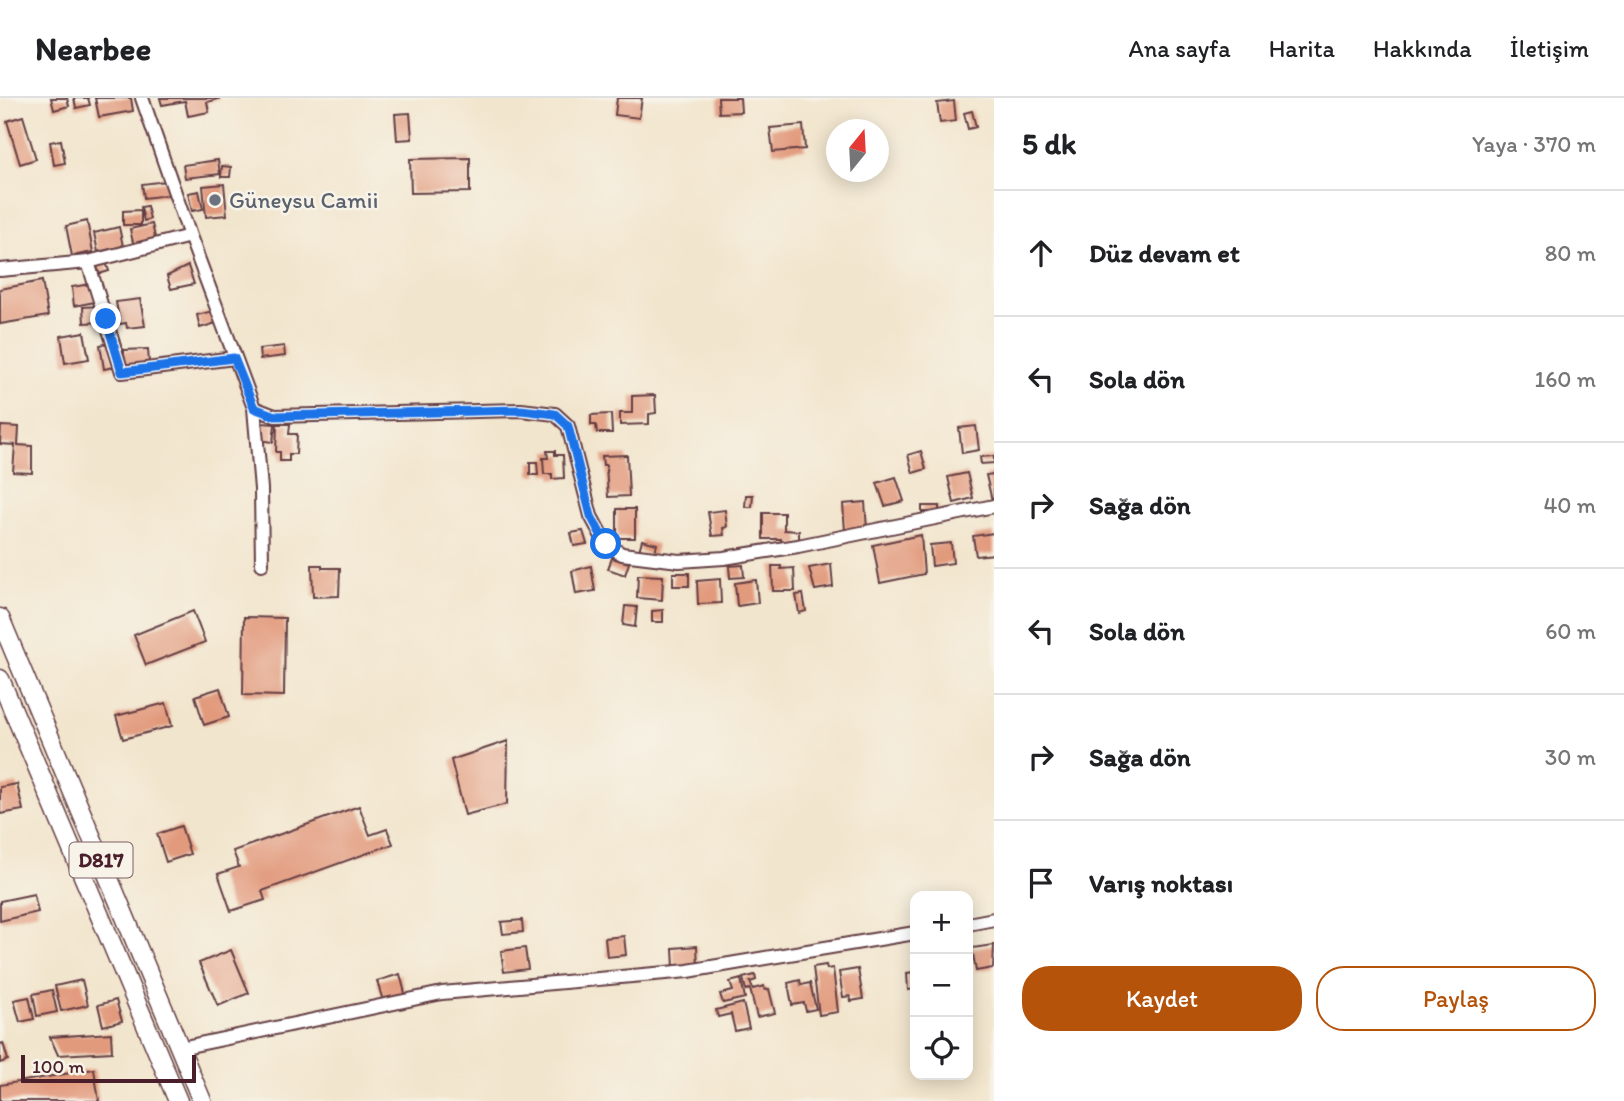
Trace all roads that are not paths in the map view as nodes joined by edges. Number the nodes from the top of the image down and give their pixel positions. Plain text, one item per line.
1 (142, 98) edge
2 (190, 236) junction
3 (88, 262) junction
4 (0, 270) edge
5 (234, 358) junction
6 (254, 408) junction
7 (994, 506) edge
8 (262, 564) dead end
9 (0, 618) edge
10 (0, 680) edge
11 (994, 919) edge
12 (973, 923) edge
13 (910, 934) edge
14 (180, 1048) junction
15 (178, 1101) edge
16 (202, 1101) edge

1 - 2 street
2 - 3 street
2 - 5 street
3 - 4 street
3 - 5 street
5 - 6 street
6 - 7 street
6 - 8 street
9 - 14 highway, D817
10 - 15 highway, D817
11 - 12 street
13 - 14 street
14 - 16 highway, D817

